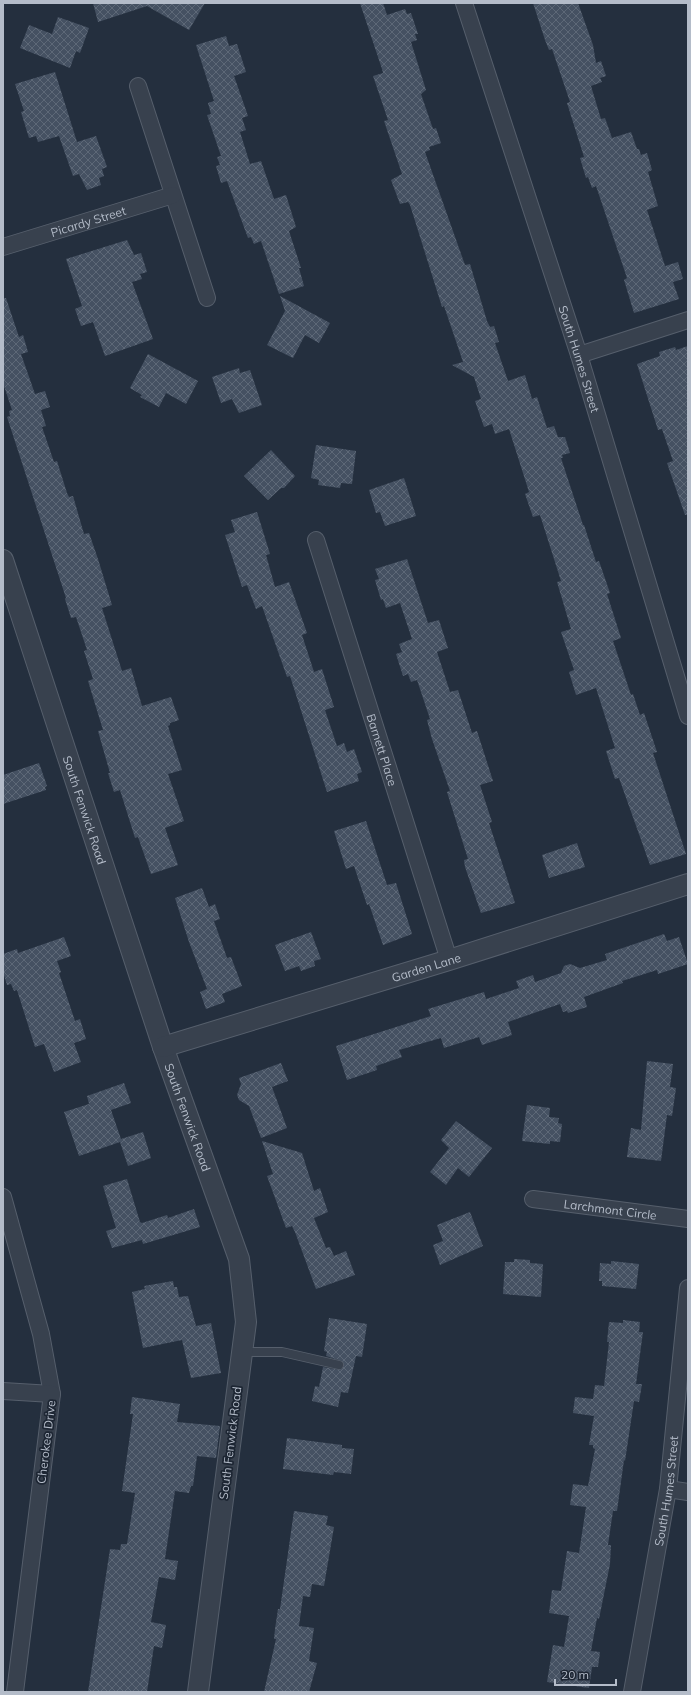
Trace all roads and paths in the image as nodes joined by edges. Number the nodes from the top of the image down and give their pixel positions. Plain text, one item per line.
1 (464, 3) edge
2 (138, 86) dead end
3 (173, 195) junction
4 (3, 247) edge
5 (207, 298) dead end
6 (688, 320) edge
7 (579, 355) junction
8 (316, 540) dead end
9 (3, 560) edge
10 (688, 716) edge
11 (688, 884) edge
12 (449, 960) junction
13 (163, 1046) junction
14 (3, 1197) edge
15 (533, 1199) dead end
16 (688, 1219) edge
17 (688, 1288) edge
18 (241, 1352) junction
19 (339, 1365) dead end
20 (3, 1391) edge
21 (52, 1394) junction
22 (668, 1489) junction
23 (688, 1492) edge
24 (15, 1692) edge
25 (198, 1692) edge
26 (632, 1692) edge

1 - 7 street, South Humes Street
2 - 3 street
3 - 4 street, Picardy Street
3 - 5 street
6 - 7 street
7 - 10 street, South Humes Street
8 - 12 street, Barnett Place
9 - 13 street, South Fenwick Road
11 - 12 street, Garden Lane
12 - 13 street, Garden Lane
13 - 18 street, South Fenwick Road
14 - 21 street, Cherokee Drive
15 - 16 street, Larchmont Circle
17 - 22 street, South Humes Street
18 - 19 lane
18 - 25 street, South Fenwick Road
20 - 21 street
21 - 24 street, Cherokee Drive
22 - 23 street
22 - 26 street, South Humes Street

